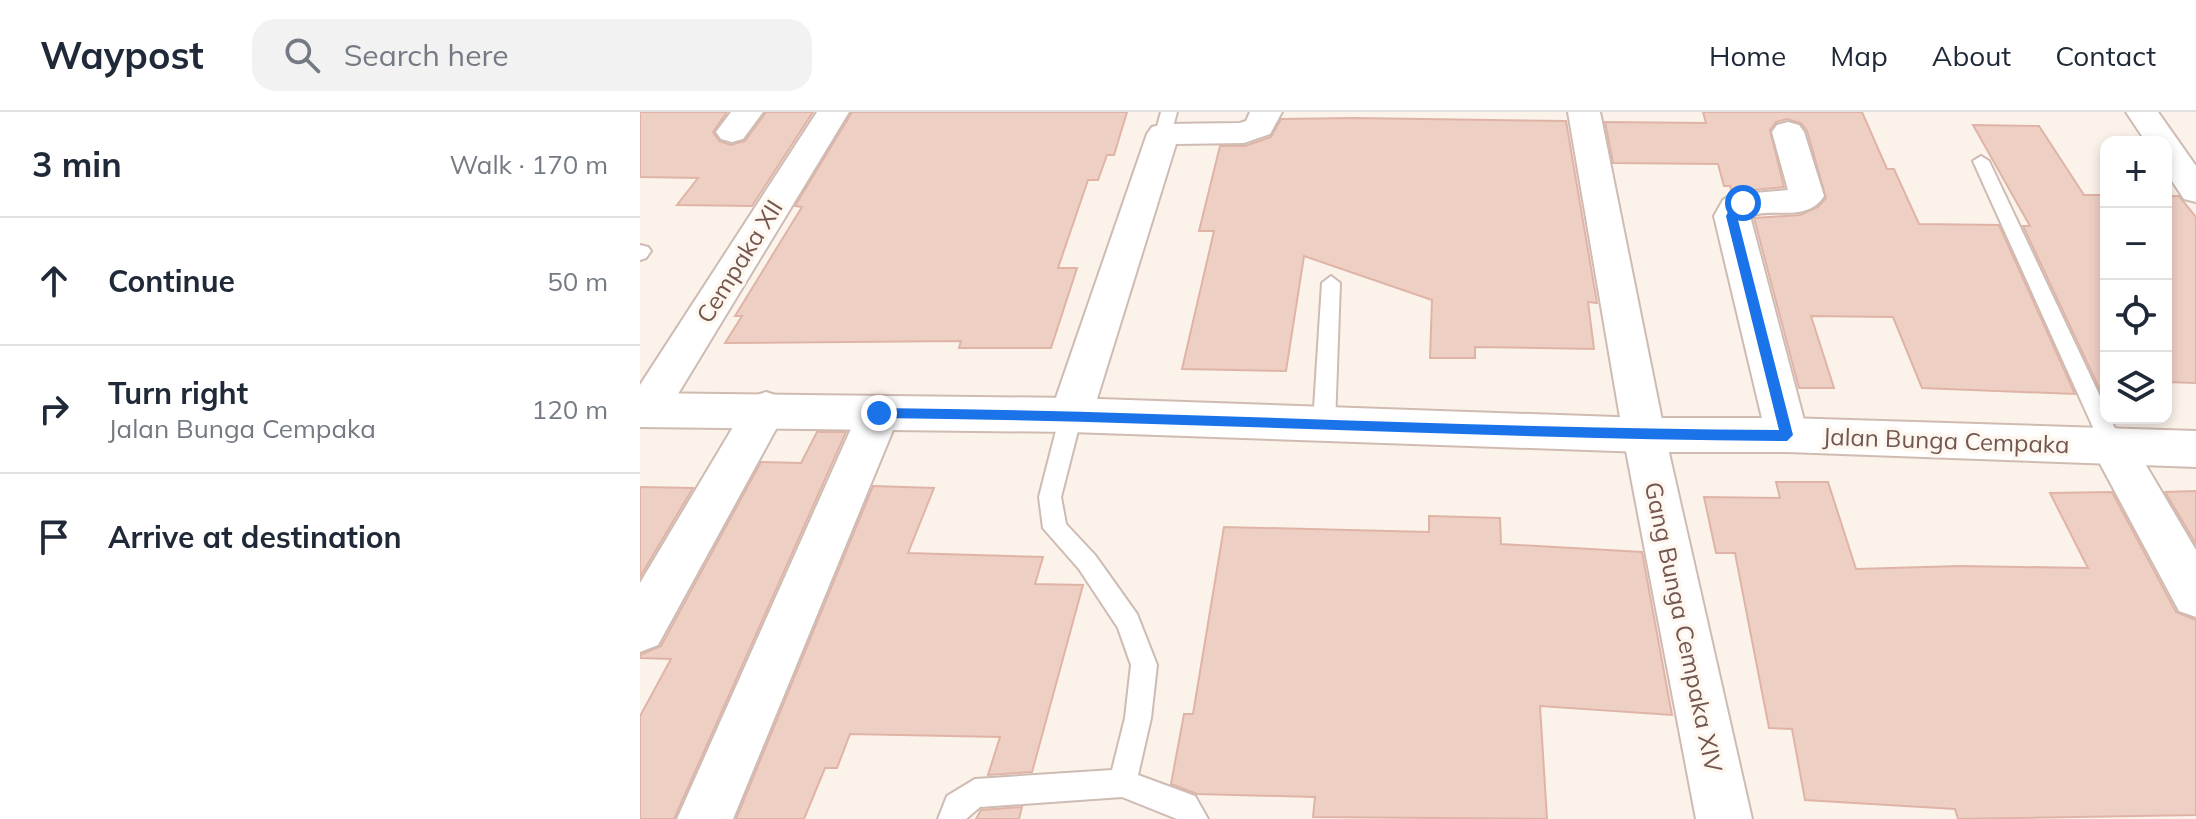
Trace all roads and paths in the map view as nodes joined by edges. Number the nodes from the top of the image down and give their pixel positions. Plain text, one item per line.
1 (833, 112) edge
2 (1266, 112) edge
3 (1584, 112) edge
4 (2142, 112) edge
5 (1166, 123) edge
6 (1788, 132) dead end
7 (2158, 136) edge
8 (2172, 156) edge
9 (1981, 161) dead end
10 (2196, 191) edge
11 (1331, 283) dead end
12 (766, 409) junction
13 (643, 410) edge
14 (879, 413) junction
15 (1071, 415) junction
16 (1324, 424) junction
17 (1644, 435) junction
18 (1787, 435) junction
19 (2112, 445) junction
20 (2196, 449) edge
21 (2196, 595) edge
22 (640, 629) edge
23 (1122, 783) junction
24 (705, 819) edge
25 (952, 819) edge
26 (1194, 819) edge
27 (1724, 819) edge

1 - 13 street, Cempaka XII
2 - 5 street
3 - 17 street, Gang Bunga Cempaka XIV
4 - 7 street
5 - 15 street
6 - 18 street
8 - 10 street
9 - 19 lane
11 - 16 lane
12 - 13 street, Jalan Bunga Cempaka
12 - 14 street, Jalan Bunga Cempaka
12 - 22 street
14 - 15 street, Jalan Bunga Cempaka
14 - 24 street
15 - 16 street, Jalan Bunga Cempaka
15 - 23 lane
16 - 17 street, Jalan Bunga Cempaka
17 - 18 street, Jalan Bunga Cempaka
17 - 27 street, Gang Bunga Cempaka XIV
18 - 19 street, Jalan Bunga Cempaka
19 - 20 street, Jalan Bunga Cempaka
19 - 21 street
23 - 25 lane
23 - 26 lane

